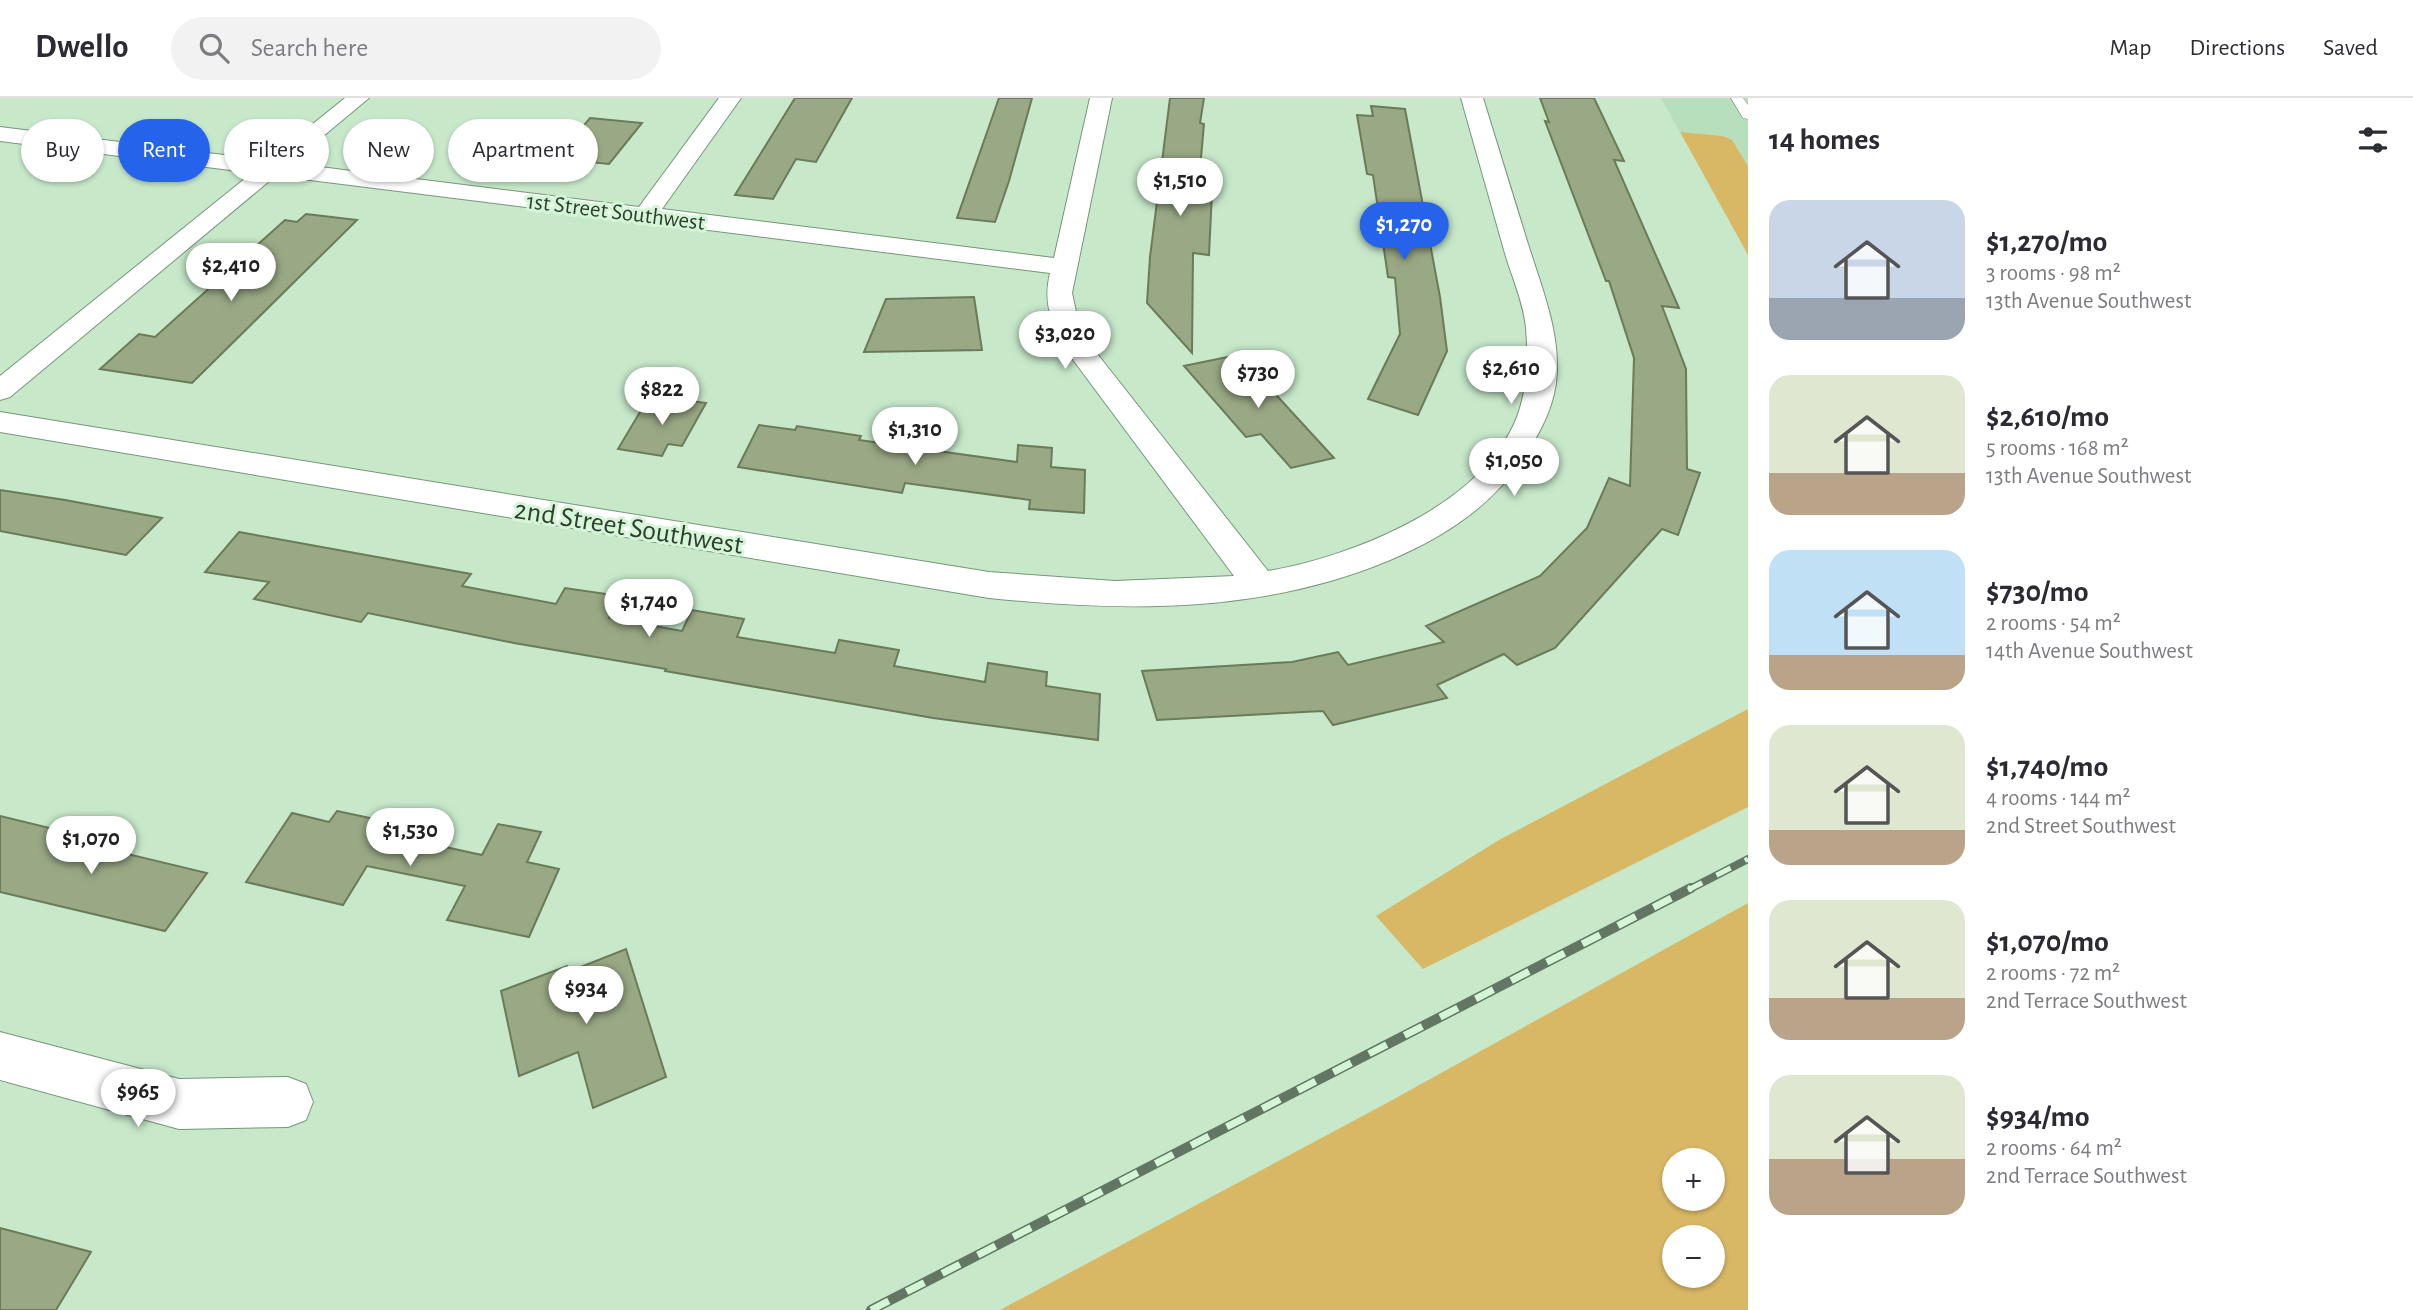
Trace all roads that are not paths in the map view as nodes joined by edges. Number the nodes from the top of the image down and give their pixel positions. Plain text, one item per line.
1 (358, 98) edge
2 (730, 98) edge
3 (1101, 98) edge
4 (1472, 98) edge
5 (1737, 98) edge
6 (1748, 115) edge
7 (329, 122) edge
8 (0, 135) edge
9 (224, 161) edge
10 (329, 174) edge
11 (256, 182) edge
12 (645, 216) junction
13 (1065, 267) junction
14 (0, 391) edge
15 (0, 422) edge
16 (1260, 586) junction
17 (0, 1056) edge
18 (288, 1102) dead end

1 - 7 street
2 - 12 street
3 - 13 street
4 - 16 street, 2nd Street Southwest
5 - 6 lane
8 - 9 street, 1st Street Southwest
10 - 12 street, 1st Street Southwest
11 - 14 street
12 - 13 street, 1st Street Southwest
13 - 16 street
15 - 16 street, 2nd Street Southwest
17 - 18 street

